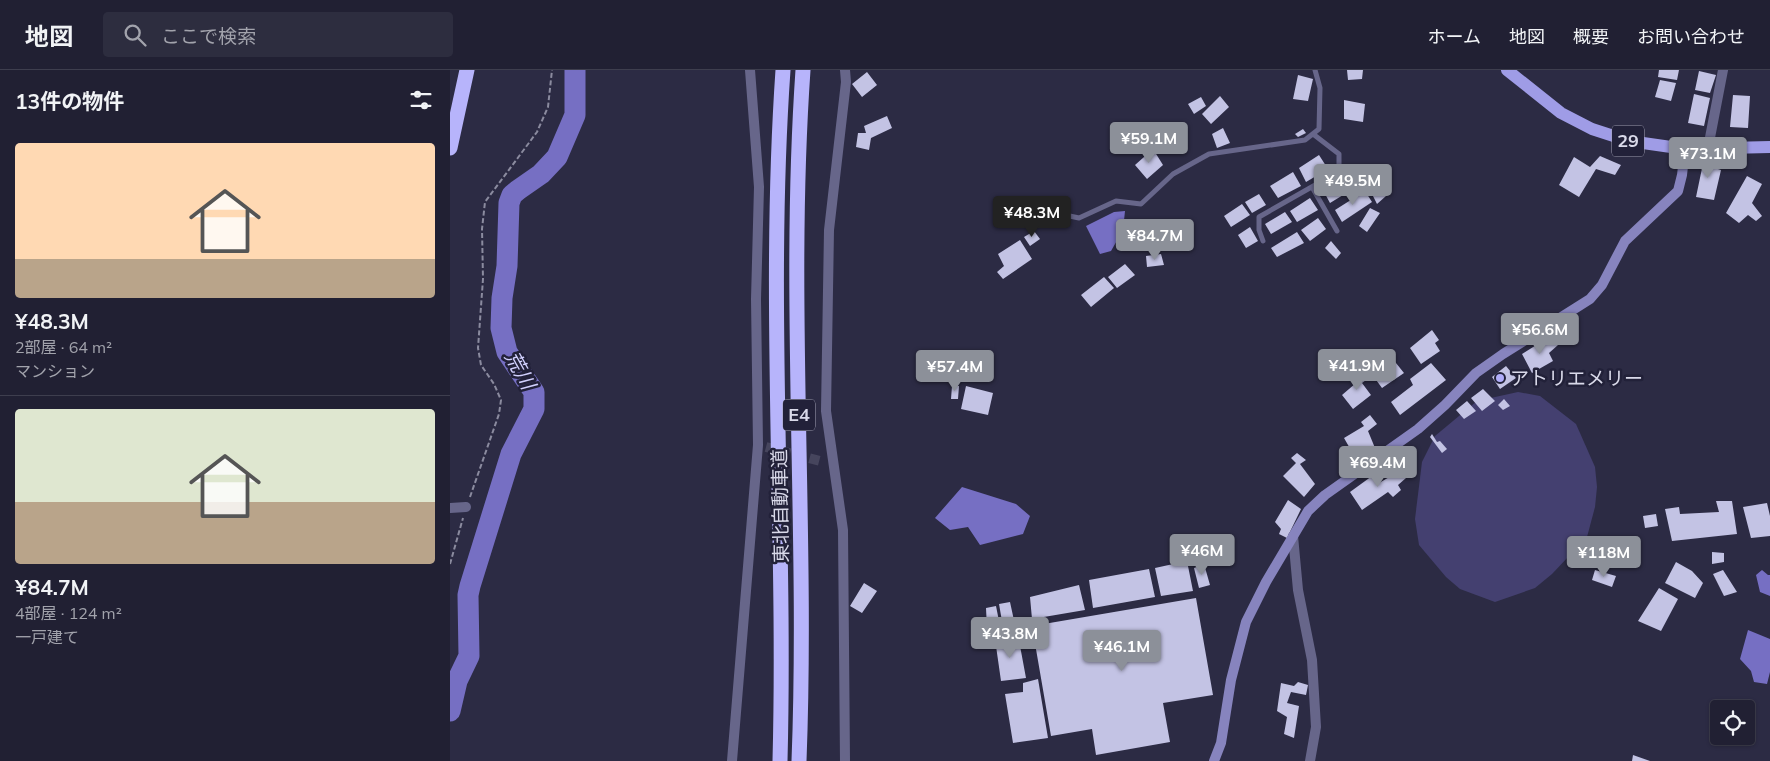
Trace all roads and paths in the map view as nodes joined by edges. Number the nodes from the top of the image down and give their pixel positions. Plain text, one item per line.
1 (467, 70) edge
2 (552, 70) edge
3 (750, 70) edge
4 (783, 70) edge
5 (803, 70) edge
6 (845, 70) edge
7 (1315, 70) edge
8 (1507, 70) edge
9 (1723, 70) edge
10 (1313, 134) junction
11 (1770, 147) edge
12 (450, 148) edge
13 (1708, 148) junction
14 (1684, 149) junction
15 (1312, 187) junction
16 (1040, 221) dead end
17 (1337, 231) dead end
18 (1263, 241) dead end
19 (466, 507) junction
20 (450, 508) edge
21 (1293, 536) junction
22 (450, 564) edge
23 (732, 761) edge
24 (780, 761) edge
25 (799, 761) edge
26 (845, 761) edge
27 (1214, 761) edge
28 (1310, 761) edge

1 - 12 highway
2 - 19 path
3 - 23 street
4 - 24 highway, 東北自動車道 / E4
5 - 25 highway, 東北自動車道 / E4
6 - 26 street
7 - 10 lane
8 - 14 main road, 29
9 - 13 street
10 - 15 lane
10 - 16 lane
11 - 13 main road, 29
13 - 14 main road, 29
14 - 21 street
15 - 17 lane
15 - 18 lane
19 - 20 street
19 - 22 path
21 - 27 street
21 - 28 street

